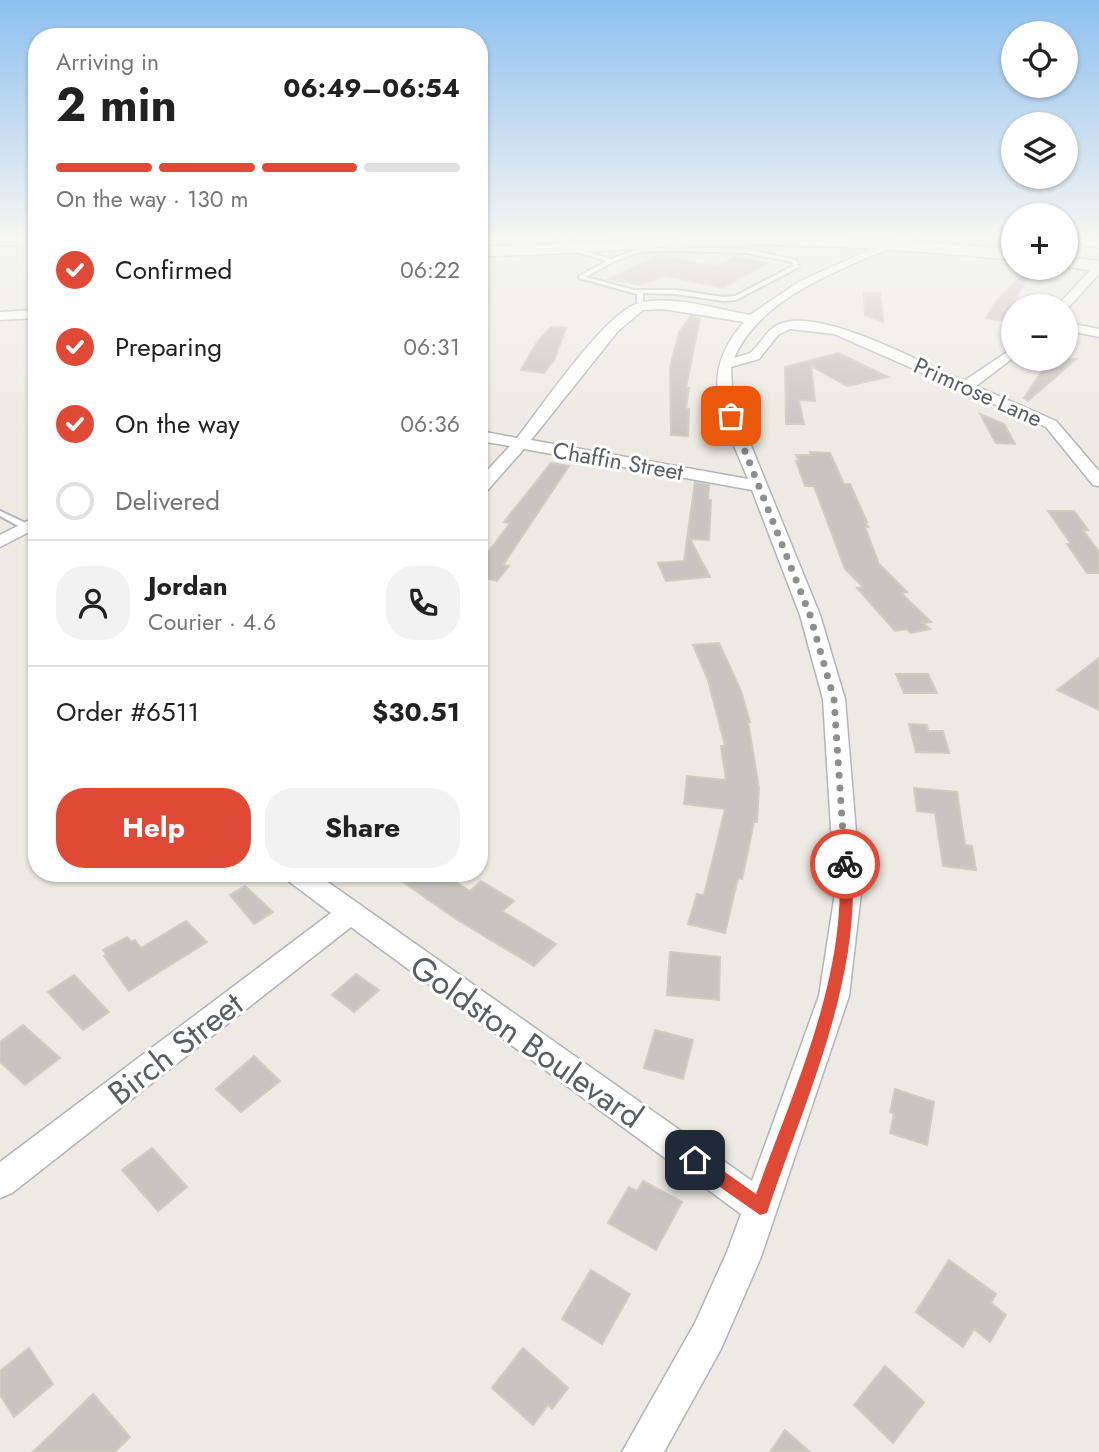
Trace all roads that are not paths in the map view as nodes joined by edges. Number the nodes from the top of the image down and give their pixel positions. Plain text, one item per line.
1 (640, 302) edge
2 (778, 302) edge
3 (643, 306) junction
4 (805, 311) dead end
5 (28, 314) edge
6 (0, 316) edge
7 (751, 319) junction
8 (1078, 329) edge
9 (838, 331) junction
10 (1099, 333) edge
11 (1001, 361) edge
12 (724, 365) junction
13 (967, 386) junction
14 (488, 437) edge
15 (521, 443) junction
16 (1096, 474) edge
17 (488, 479) edge
18 (757, 486) junction
19 (0, 513) edge
20 (28, 524) edge
21 (28, 528) edge
22 (0, 542) edge
23 (308, 882) edge
24 (349, 914) junction
25 (0, 1182) edge
26 (760, 1207) junction
27 (642, 1452) edge

1 - 3 lane
2 - 7 street
3 - 7 street
3 - 15 street
4 - 9 street, Primrose Lane
5 - 6 street
7 - 12 street
8 - 10 street
9 - 12 street, Primrose Lane
9 - 13 street, Primrose Lane
11 - 13 street
12 - 18 street
13 - 16 street, Primrose Lane
14 - 15 street, Chaffin Street
15 - 17 street
15 - 18 street, Chaffin Street
18 - 26 street
19 - 20 lane
21 - 22 street
23 - 24 street, Goldston Boulevard
24 - 25 street, Birch Street
24 - 26 street, Goldston Boulevard
26 - 27 street

